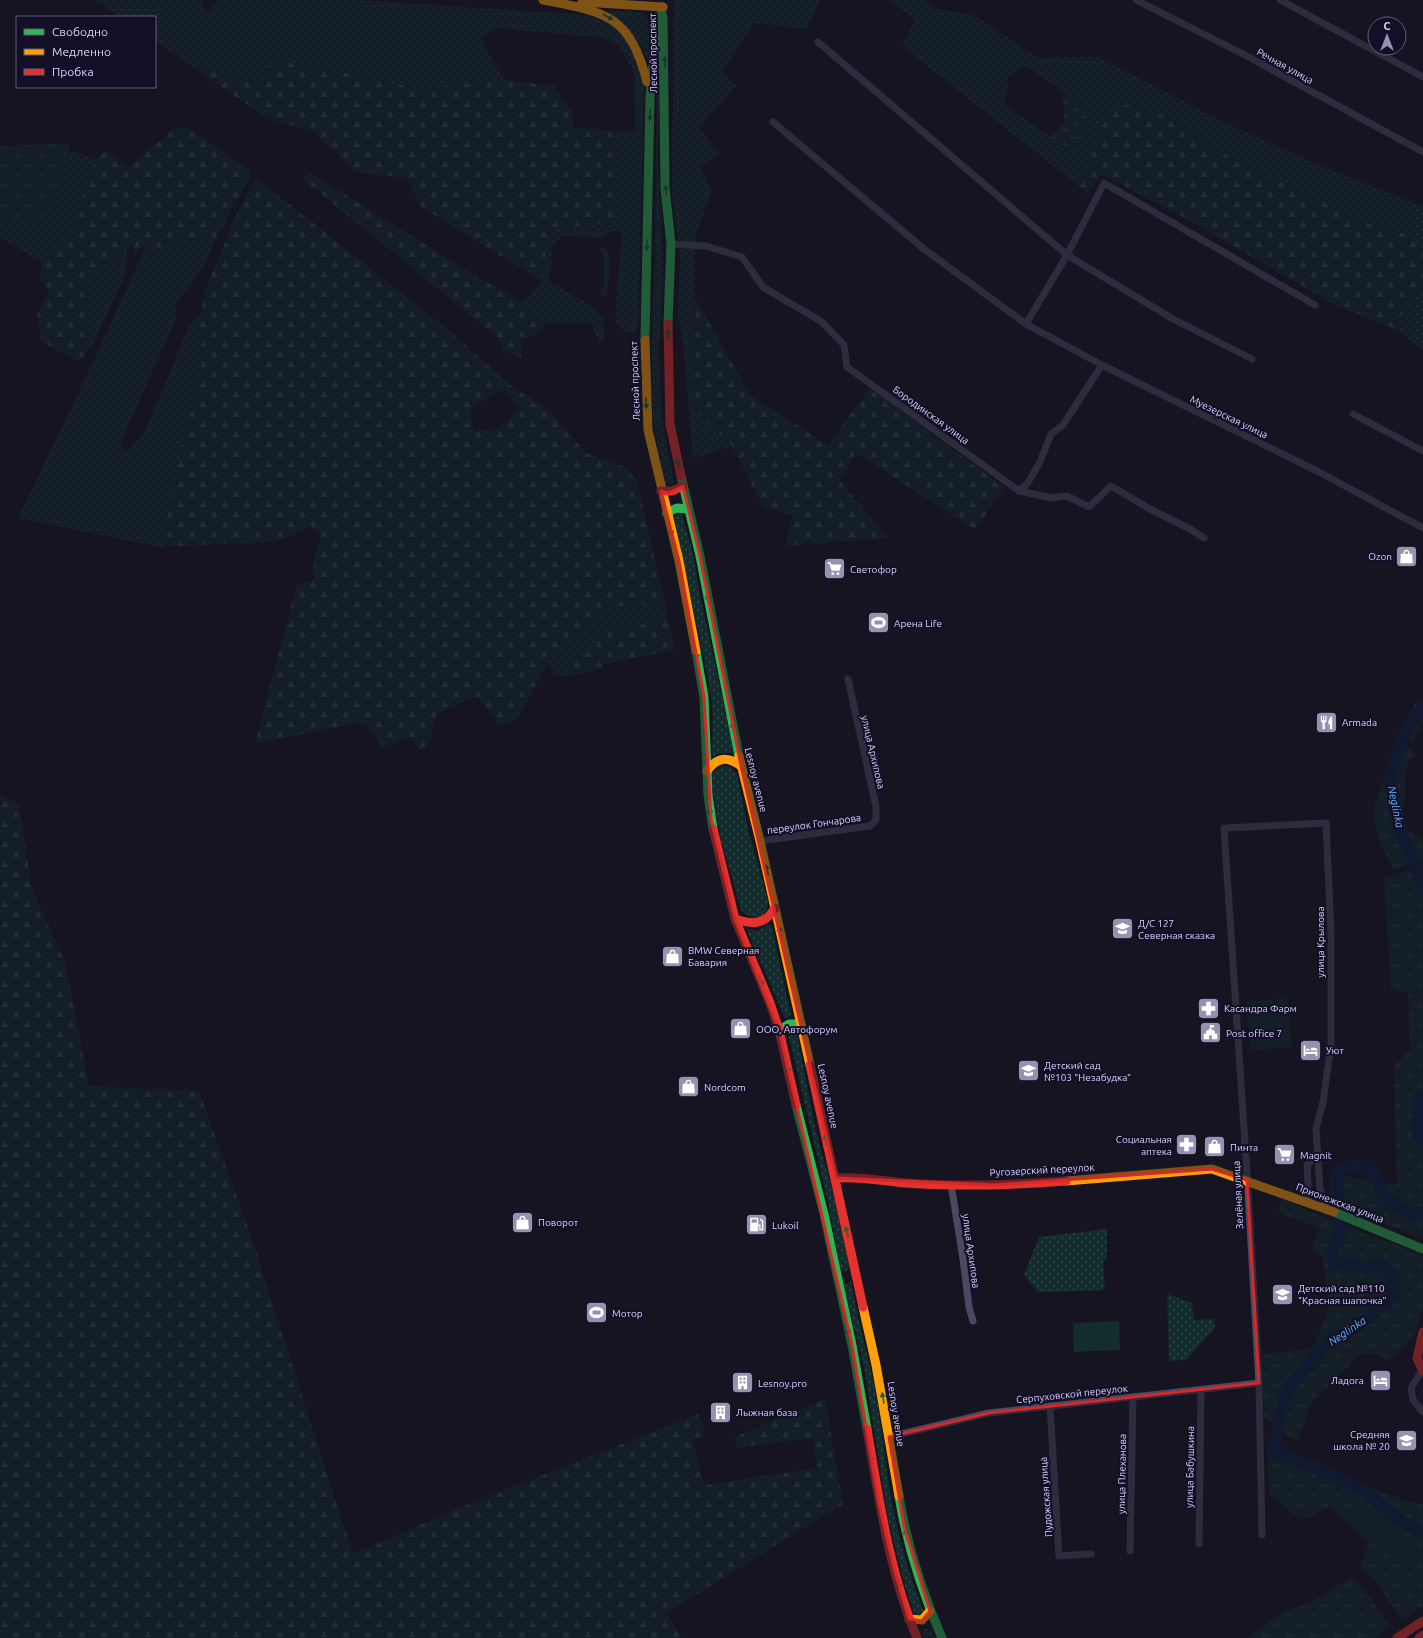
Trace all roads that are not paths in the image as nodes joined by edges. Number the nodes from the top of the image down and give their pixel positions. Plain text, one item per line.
1 (544, 0) edge
2 (1136, 0) edge
3 (1280, 0) edge
4 (663, 4) edge
5 (818, 42) dead end
6 (1423, 77) edge
7 (650, 97) junction
8 (773, 122) dead end
9 (1423, 152) edge
10 (671, 244) junction
11 (1068, 255) junction
12 (1314, 305) dead end
13 (1026, 324) junction
14 (1252, 359) dead end
15 (1102, 365) junction
16 (1353, 414) dead end
17 (1423, 451) edge
18 (683, 486) junction
19 (661, 491) junction
20 (1019, 491) junction
21 (688, 509) junction
22 (666, 513) junction
23 (1423, 528) edge
24 (1204, 538) dead end
25 (848, 679) dead end
26 (741, 766) junction
27 (707, 771) junction
28 (870, 826) joint
29 (760, 841) junction
30 (1225, 855) joint
31 (775, 908) junction
32 (735, 919) junction
33 (801, 1024) junction
34 (779, 1030) junction
35 (1318, 1156) junction
36 (836, 1178) junction
37 (1248, 1180) junction
38 (950, 1184) junction
39 (1320, 1189) junction
40 (1309, 1203) junction
41 (1330, 1210) junction
42 (1423, 1249) edge
43 (856, 1271) junction
44 (836, 1276) junction
45 (973, 1320) dead end
46 (1423, 1332) edge
47 (1422, 1371) edge
48 (1259, 1383) junction
49 (1201, 1390) junction
50 (1133, 1397) junction
51 (1050, 1406) junction
52 (1423, 1412) edge
53 (889, 1437) junction
54 (1262, 1535) dead end
55 (1199, 1544) dead end
56 (1130, 1551) dead end
57 (1091, 1554) dead end
58 (930, 1611) junction
59 (909, 1619) junction
60 (1423, 1621) edge
61 (936, 1625) junction
62 (1423, 1635) edge
63 (917, 1637) edge
64 (942, 1638) edge
65 (1397, 1638) edge
66 (1419, 1638) edge

1 - 4 main road
1 -> 7 main road
2 - 9 street, Речная улица
3 - 6 street
4 - 7 main road, Лесной проспект
10 -> 4 main road, Лесной проспект
5 - 11 street
7 -> 19 main road, Лесной проспект
8 - 13 street, Муезерская улица
18 -> 10 main road, Лесной проспект
10 - 20 street, Бородинская улица
11 - 12 street
11 - 13 street
11 - 14 street
13 - 15 street, Муезерская улица
15 - 20 street
15 - 23 street, Муезерская улица
16 - 17 street
18 - 19 main road
18 - 21 main road, Лесной проспект
19 - 22 main road, Лесной проспект
20 - 24 street, Бородинская улица
21 - 22 main road
26 -> 21 main road, Лесной проспект
22 -> 27 main road, Лесной проспект
25 - 28 street, улица Архипова
26 - 27 main road
26 - 29 main road, Lesnoy avenue
27 -> 32 main road
28 - 29 street, переулок Гончарова
31 -> 29 main road, Lesnoy avenue
30 - 35 street, улица Крылова
30 - 37 street, Зелёная улица
31 - 32 main road
33 -> 31 main road, Lesnoy avenue
32 -> 34 main road
33 - 34 main road
36 -> 33 main road, Lesnoy avenue
34 -> 44 main road
35 - 39 street, улица Крылова
35 - 40 street
36 - 38 main road, Ругозерский переулок
43 -> 36 main road, Lesnoy avenue
37 - 38 main road, Ругозерский переулок
37 - 40 main road, Прионежская улица
37 - 48 street, Зелёная улица
38 - 45 street, улица Архипова
39 - 40 street
39 - 41 street, улица Крылова
40 - 41 main road, Прионежская улица
41 - 42 main road, Прионежская улица
43 - 44 main road
53 -> 43 main road, Lesnoy avenue
44 -> 59 main road
46 - 47 main road
47 - 52 street
48 - 49 street, Серпуховской переулок
48 - 54 street, Зелёная улица
49 - 50 street, Серпуховской переулок
49 - 55 street, улица Бабушкина
50 - 51 street, Серпуховской переулок
50 - 56 street, улица Плеханова
51 - 53 street, Серпуховской переулок
51 - 57 street, Пудожская улица
58 -> 53 main road, Lesnoy avenue
58 - 59 main road
58 - 61 main road, Lesnoy avenue
59 - 63 main road
60 - 65 main road
61 - 63 main road
61 - 64 main road, Lesnoy avenue
62 - 66 main road

